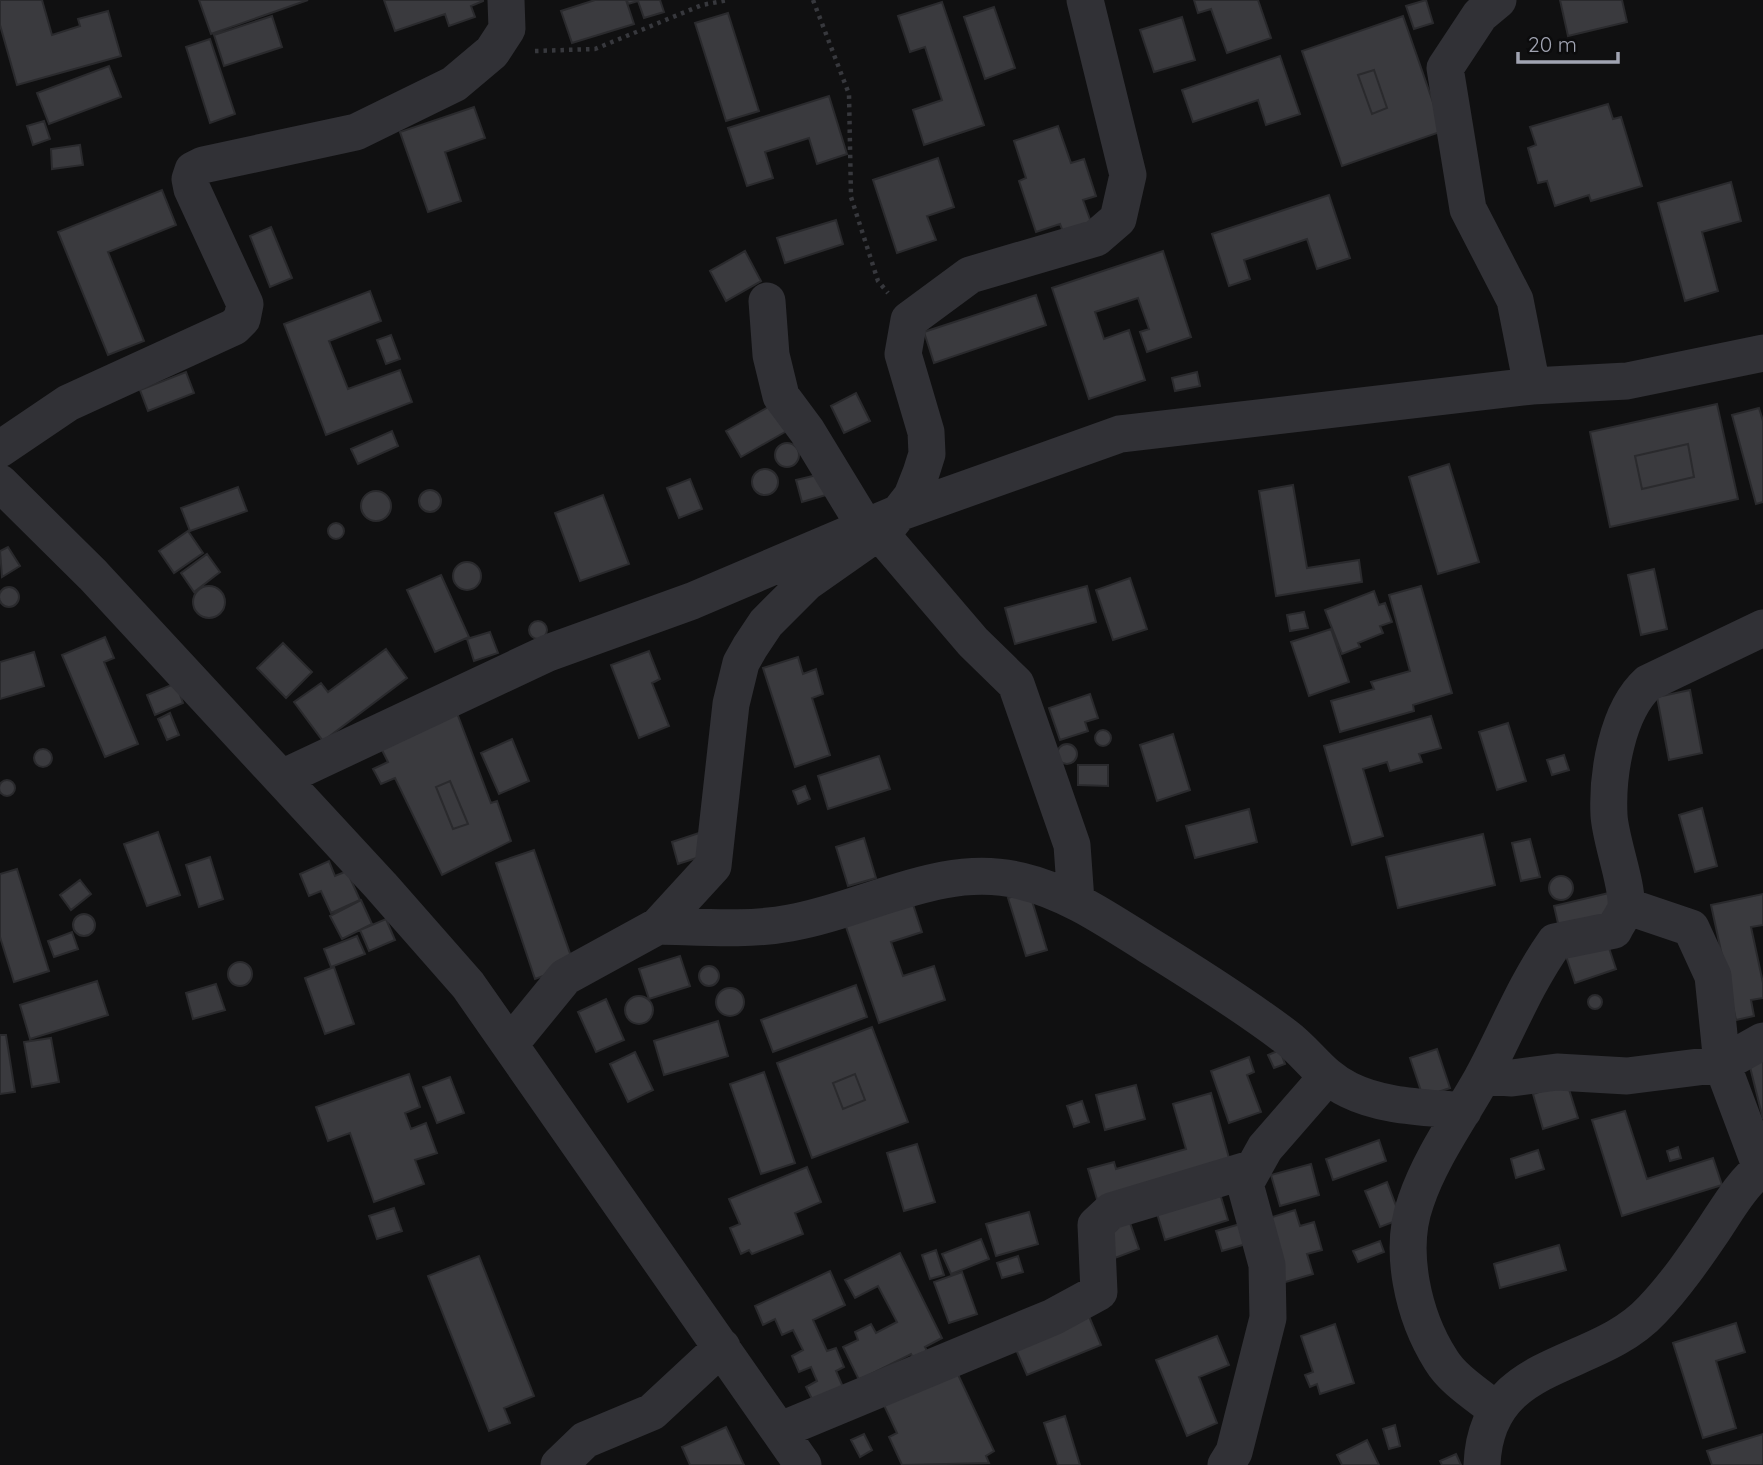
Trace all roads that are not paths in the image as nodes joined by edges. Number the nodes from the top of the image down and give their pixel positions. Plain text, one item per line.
1 (506, 0) edge
2 (1085, 0) edge
3 (1498, 0) edge
4 (767, 301) dead end
5 (1763, 353) edge
6 (1532, 386) junction
7 (0, 449) edge
8 (0, 483) edge
9 (882, 524) junction
10 (1763, 628) edge
11 (282, 778) junction
12 (1076, 901) junction
13 (1626, 906) junction
14 (658, 926) junction
15 (1763, 1041) edge
16 (511, 1043) junction
17 (1721, 1064) junction
18 (1483, 1076) junction
19 (1326, 1078) junction
20 (1462, 1111) junction
21 (1254, 1168) junction
22 (1762, 1168) edge
23 (722, 1347) junction
24 (1496, 1410) junction
25 (781, 1430) junction
26 (559, 1465) edge
27 (803, 1465) edge
28 (1226, 1465) edge
29 (1482, 1465) edge

1 - 7 street
2 - 9 street
3 - 6 street
4 - 9 street
5 - 6 street
6 - 9 street
8 - 11 street
9 - 11 street
9 - 12 street
9 - 14 street
10 - 13 street
11 - 16 street
12 - 14 street
12 - 19 street
13 - 17 street
13 - 18 street
14 - 16 street
15 - 17 street
16 - 23 street
17 - 18 street
17 - 22 street
18 - 20 street
19 - 20 street
19 - 21 street
20 - 24 street
21 - 25 street
21 - 28 street
22 - 24 street
23 - 25 street
23 - 26 street
24 - 29 street
25 - 27 street

